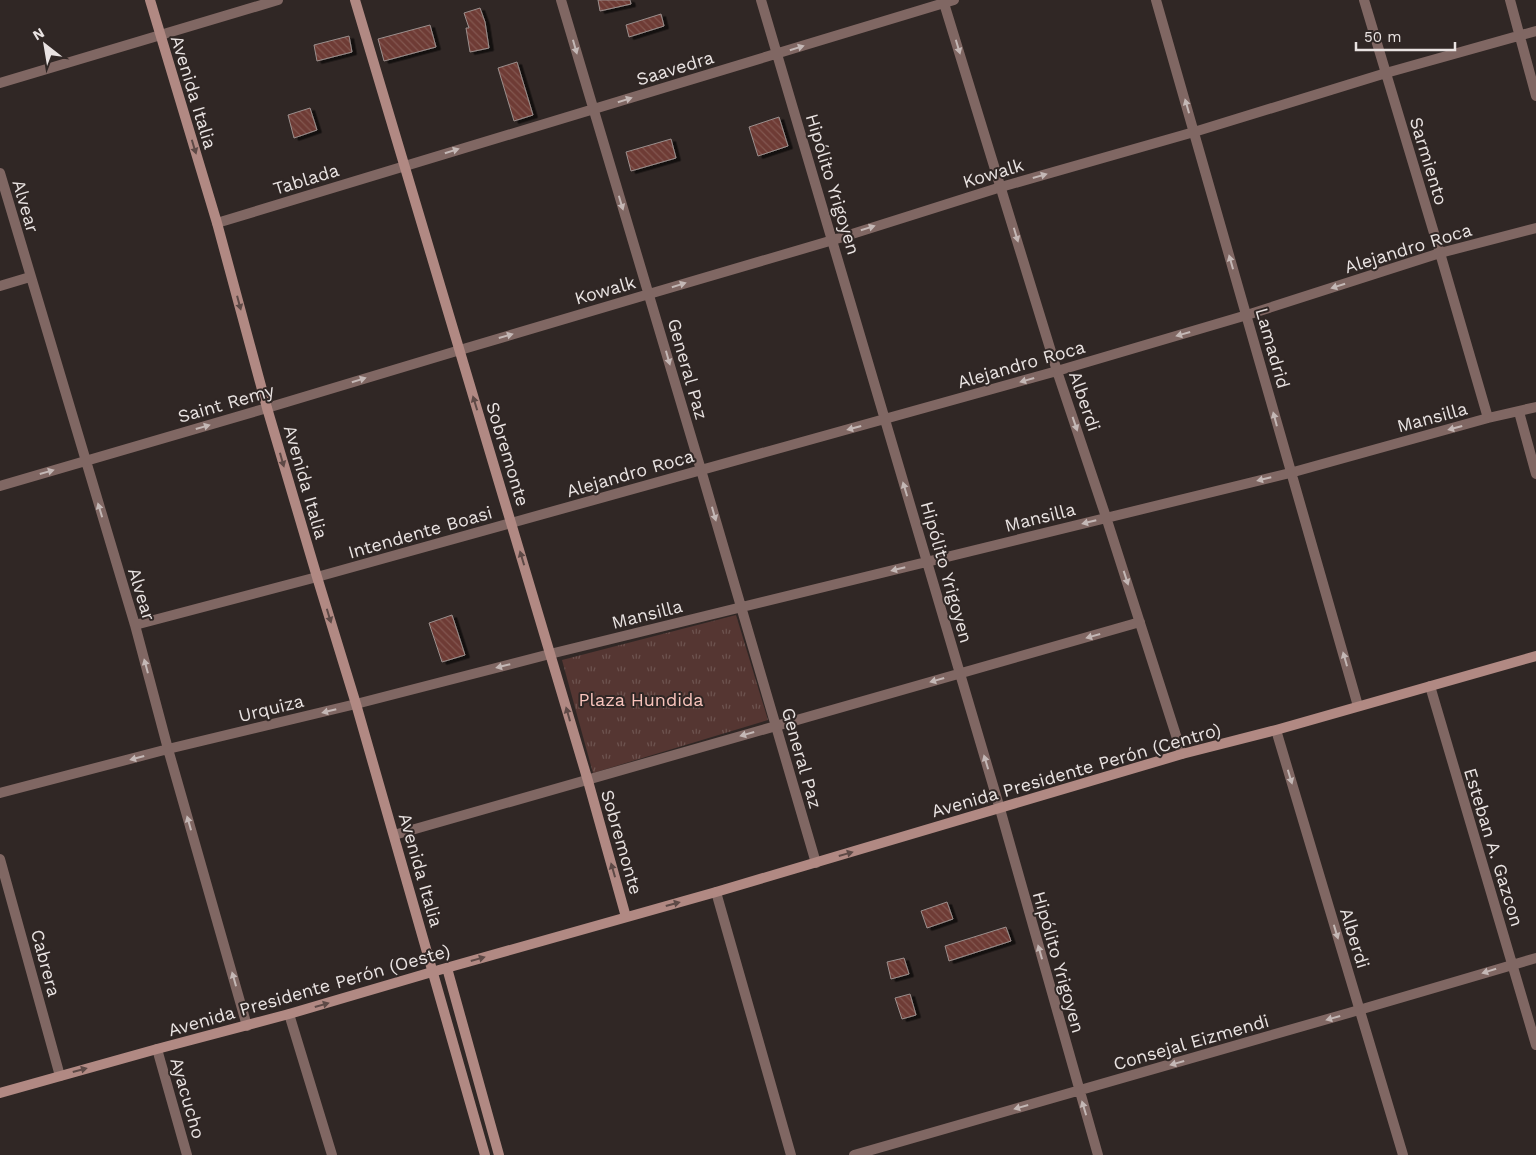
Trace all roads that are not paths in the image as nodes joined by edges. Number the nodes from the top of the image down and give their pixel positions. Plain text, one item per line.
1 (150, 0) edge
2 (278, 0) edge
3 (355, 0) edge
4 (561, 0) edge
5 (761, 0) edge
6 (1156, 0) edge
7 (1364, 0) edge
8 (1510, 0) edge
9 (947, 1) edge
10 (1536, 31) edge
11 (160, 36) junction
12 (1520, 36) junction
13 (777, 54) junction
14 (1386, 73) junction
15 (0, 83) edge
16 (1536, 96) edge
17 (593, 109) junction
18 (1194, 132) junction
19 (405, 165) junction
20 (0, 172) edge
21 (1001, 187) junction
22 (217, 223) junction
23 (1536, 228) edge
24 (833, 240) junction
25 (1440, 253) junction
26 (30, 277) junction
27 (0, 286) edge
28 (649, 294) junction
29 (1247, 315) junction
30 (460, 350) junction
31 (1057, 371) junction
32 (1536, 407) edge
33 (267, 408) junction
34 (1519, 412) junction
35 (1488, 418) junction
36 (884, 420) junction
37 (86, 461) junction
38 (701, 470) junction
39 (1290, 473) junction
40 (1536, 474) edge
41 (0, 486) edge
42 (1106, 517) junction
43 (511, 523) junction
44 (927, 562) junction
45 (317, 578) junction
46 (741, 607) junction
47 (1140, 622) junction
48 (135, 625) junction
49 (550, 654) junction
50 (1536, 656) edge
51 (960, 674) junction
52 (1430, 686) junction
53 (356, 704) junction
54 (1358, 706) junction
55 (776, 725) junction
56 (1276, 730) junction
57 (168, 750) junction
58 (1182, 754) junction
59 (588, 781) junction
60 (0, 793) edge
61 (1000, 809) junction
62 (394, 835) junction
63 (0, 859) edge
64 (816, 863) junction
65 (716, 892) junction
66 (626, 917) junction
67 (1536, 958) edge
68 (1512, 964) junction
69 (447, 968) junction
70 (432, 972) junction
71 (1359, 1010) junction
72 (289, 1014) junction
73 (247, 1026) junction
74 (1536, 1045) edge
75 (157, 1049) junction
76 (60, 1076) junction
77 (1078, 1091) junction
78 (0, 1094) edge
79 (188, 1155) edge
80 (332, 1155) edge
81 (485, 1155) edge
82 (499, 1155) edge
83 (791, 1155) edge
84 (854, 1155) edge
85 (1098, 1155) edge
86 (1403, 1155) edge

1 - 11 main road, Avenida Italia
2 - 11 street
3 - 19 main road, Sobremonte
4 -> 17 street, General Paz
5 - 13 street, Hipólito Yrigoyen
18 -> 6 street, Lamadrid
7 - 14 street, Sarmiento
8 - 12 street
13 -> 9 street, Saavedra
9 -> 21 street, Alberdi
10 - 12 street, Kowalk
11 - 15 street
11 -> 22 main road, Avenida Italia
12 - 14 street, Kowalk
12 - 16 street
17 -> 13 street, Saavedra
13 - 24 street, Hipólito Yrigoyen
14 - 18 street, Kowalk
14 - 25 street, Sarmiento
19 -> 17 street, Saavedra
17 -> 28 street, General Paz
21 -> 18 street, Kowalk
29 -> 18 street, Lamadrid
19 - 22 street, Tablada
19 - 30 main road, Sobremonte
20 - 26 street, Alvear
24 -> 21 street, Kowalk
21 -> 31 street, Alberdi
22 -> 33 main road, Avenida Italia
23 - 25 street, Alejandro Roca
28 -> 24 street, Kowalk
24 - 36 street, Hipólito Yrigoyen
25 -> 29 street, Alejandro Roca
25 - 35 street, Sarmiento
26 - 27 street
26 - 37 street, Alvear
30 -> 28 street, Kowalk
28 -> 38 street, General Paz
29 -> 31 street, Alejandro Roca
39 -> 29 street, Lamadrid
33 -> 30 street, Saint Remy
43 -> 30 main road, Sobremonte
31 -> 36 street, Alejandro Roca
31 -> 42 street, Alberdi
32 - 34 street, Mansilla
37 -> 33 street, Saint Remy
33 -> 45 main road, Avenida Italia
34 - 35 street, Mansilla
34 - 40 street
35 -> 39 street, Mansilla
36 -> 38 street, Alejandro Roca
44 -> 36 street, Hipólito Yrigoyen
41 -> 37 street, Saint Remy
48 -> 37 street, Alvear
38 - 43 street, Alejandro Roca
38 -> 46 street, General Paz
39 -> 42 street, Mansilla
54 -> 39 street, Lamadrid
42 -> 44 street, Mansilla
42 -> 47 street, Alberdi
43 - 45 street, Intendente Boasi
49 -> 43 main road, Sobremonte
44 -> 46 street, Mansilla
44 - 51 street, Hipólito Yrigoyen
45 - 48 street, Intendente Boasi
45 -> 53 main road, Avenida Italia
46 - 49 street, Mansilla
46 - 55 street, General Paz
47 -> 51 street
47 - 58 street, Alberdi
57 -> 48 street, Alvear
49 -> 53 street, Urquiza
59 -> 49 main road, Sobremonte
50 - 52 main road, Avenida Presidente Perón (Centro)
51 -> 55 street
61 -> 51 street, Hipólito Yrigoyen
52 - 54 main road, Avenida Presidente Perón (Centro)
52 - 68 street, Esteban A. Gazcon
53 -> 57 street, Urquiza
53 - 62 main road, Avenida Italia
54 - 56 main road, Avenida Presidente Perón (Centro)
55 -> 59 street
55 - 64 street, General Paz
56 - 58 main road, Avenida Presidente Perón (Centro)
56 -> 71 street, Alberdi
57 -> 60 street, Urquiza
73 -> 57 street, Alvear
58 - 61 main road, Avenida Presidente Perón (Centro)
59 - 62 street
66 -> 59 main road, Sobremonte
64 -> 61 main road, Avenida Presidente Perón (Centro)
77 -> 61 street, Hipólito Yrigoyen
62 - 70 main road, Avenida Italia
63 - 76 street, Cabrera
64 - 65 main road, Avenida Presidente Perón (Centro)
66 -> 65 main road, Avenida Presidente Perón (Centro)
65 - 83 street
69 -> 66 main road, Avenida Presidente Perón (Oeste)
67 - 68 street, Consejal Eizmendi
68 -> 71 street, Consejal Eizmendi
68 - 74 street, Esteban A. Gazcon
69 - 70 main road, Avenida Presidente Perón (Oeste)
69 - 82 main road
72 -> 70 main road, Avenida Presidente Perón (Oeste)
70 - 81 main road, Avenida Italia
71 -> 77 street, Consejal Eizmendi
71 - 86 street, Alberdi
72 - 73 main road, Avenida Presidente Perón (Oeste)
72 - 80 street
73 - 75 main road, Avenida Presidente Perón (Oeste)
76 -> 75 main road, Avenida Presidente Perón (Oeste)
75 - 79 street, Ayacucho
76 - 78 main road, Avenida Presidente Perón (Oeste)
77 -> 84 street, Consejal Eizmendi
85 -> 77 street, Hipólito Yrigoyen

